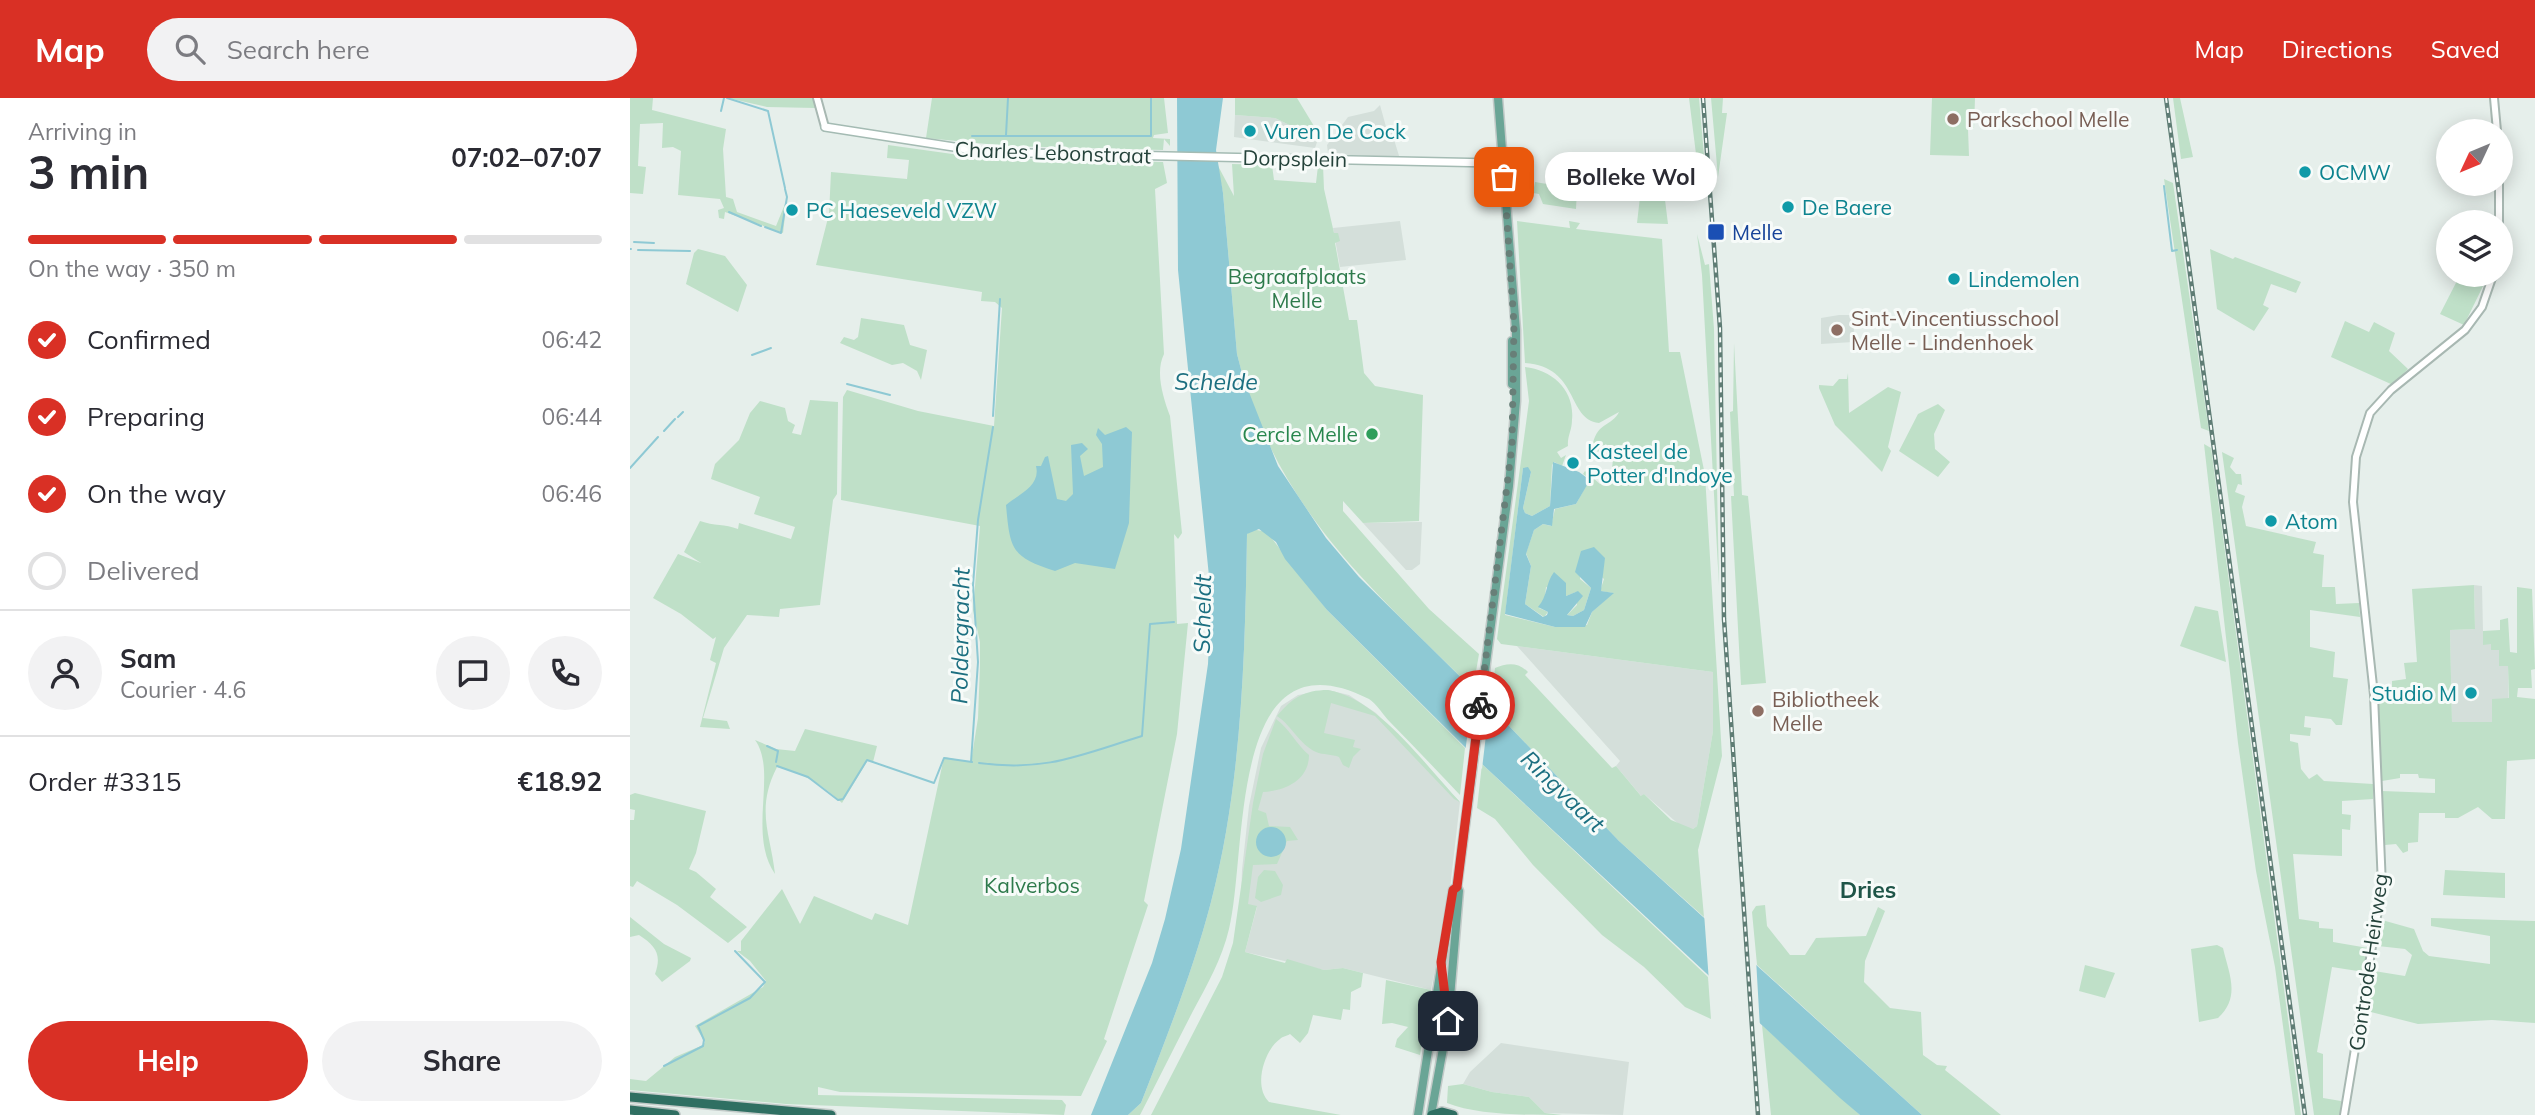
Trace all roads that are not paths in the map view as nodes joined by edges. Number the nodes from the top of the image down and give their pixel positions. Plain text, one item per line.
1 (817, 98) edge
2 (1498, 98) edge
3 (2494, 98) edge
4 (2496, 119) edge
5 (825, 127) joint
6 (1199, 157) joint
7 (1503, 167) junction
8 (2489, 287) edge
9 (1457, 887) junction
10 (1441, 962) junction
11 (1436, 988) junction
12 (1448, 1021) junction
13 (1439, 1070) junction
14 (630, 1097) edge
15 (630, 1110) edge
16 (675, 1115) edge
17 (831, 1115) edge
18 (1418, 1115) edge
19 (1431, 1115) edge
20 (1453, 1115) edge
21 (2344, 1115) edge

1 - 5 street
2 - 7 main road
3 - 4 street
5 - 6 main road, Charles Lebonstraat
6 - 7 main road, Dorpsplein
7 - 9 main road
8 - 21 street, Gontrode Heirweg
9 - 10 main road
9 - 12 main road
10 - 11 main road
10 - 12 main road
11 - 13 main road
11 - 18 main road
12 - 13 main road
13 - 19 main road
14 - 17 highway
15 - 16 highway
19 - 20 highway

